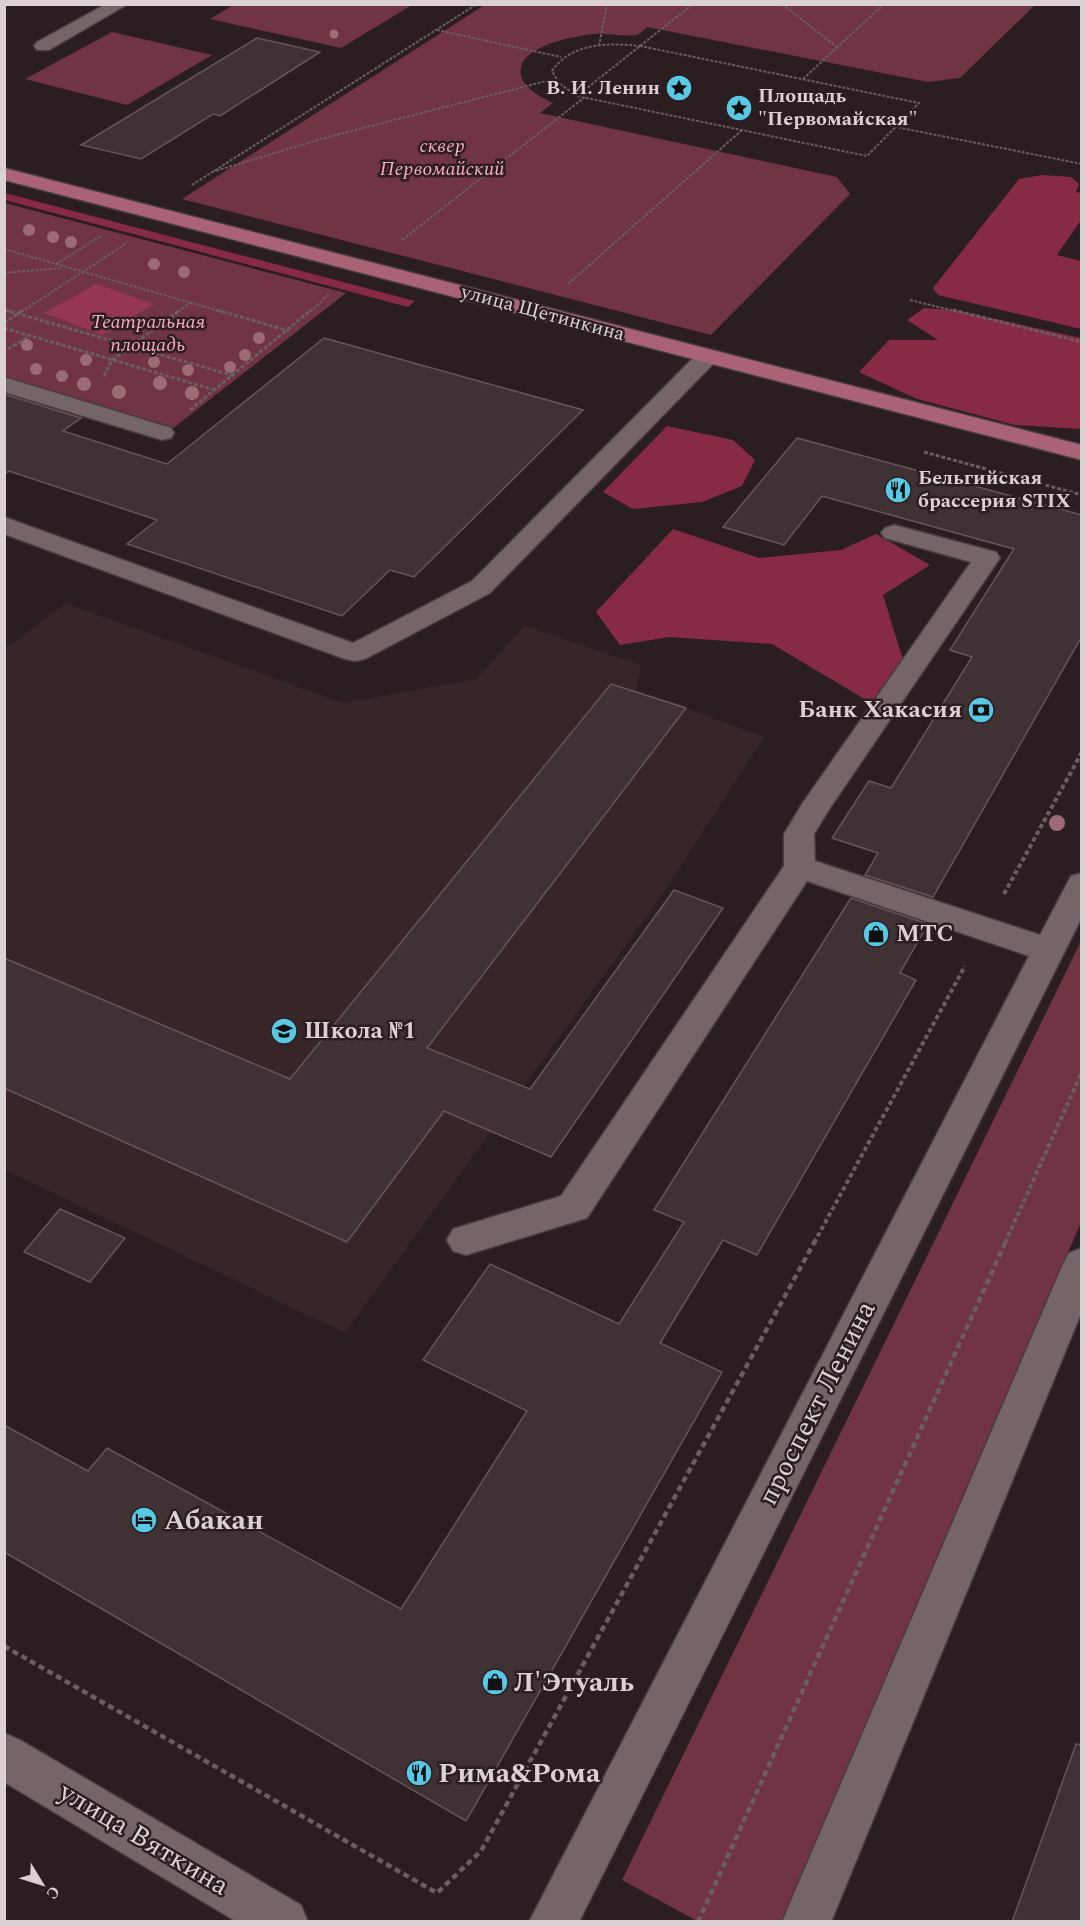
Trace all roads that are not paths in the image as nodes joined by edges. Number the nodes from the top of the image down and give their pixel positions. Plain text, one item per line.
1 (120, 4) edge
2 (43, 46) dead end
3 (4, 174) edge
4 (707, 357) junction
5 (4, 384) edge
6 (162, 433) road end
7 (1082, 453) edge
8 (4, 525) edge
9 (894, 532) dead end
10 (800, 867) junction
11 (1082, 884) edge
12 (1048, 950) junction
13 (466, 1240) dead end
14 (1082, 1264) edge
15 (4, 1756) edge
16 (284, 1922) edge
17 (553, 1922) edge
18 (806, 1922) edge

1 - 2 street
3 - 4 main road, улица Щетинкина
4 - 7 main road, улица Щетинкина
4 - 8 street
5 - 6 street
9 - 10 street
10 - 12 street
10 - 13 street
11 - 12 street, проспект Ленина
12 - 17 street, проспект Ленина
14 - 18 street
15 - 16 street, улица Вяткина

